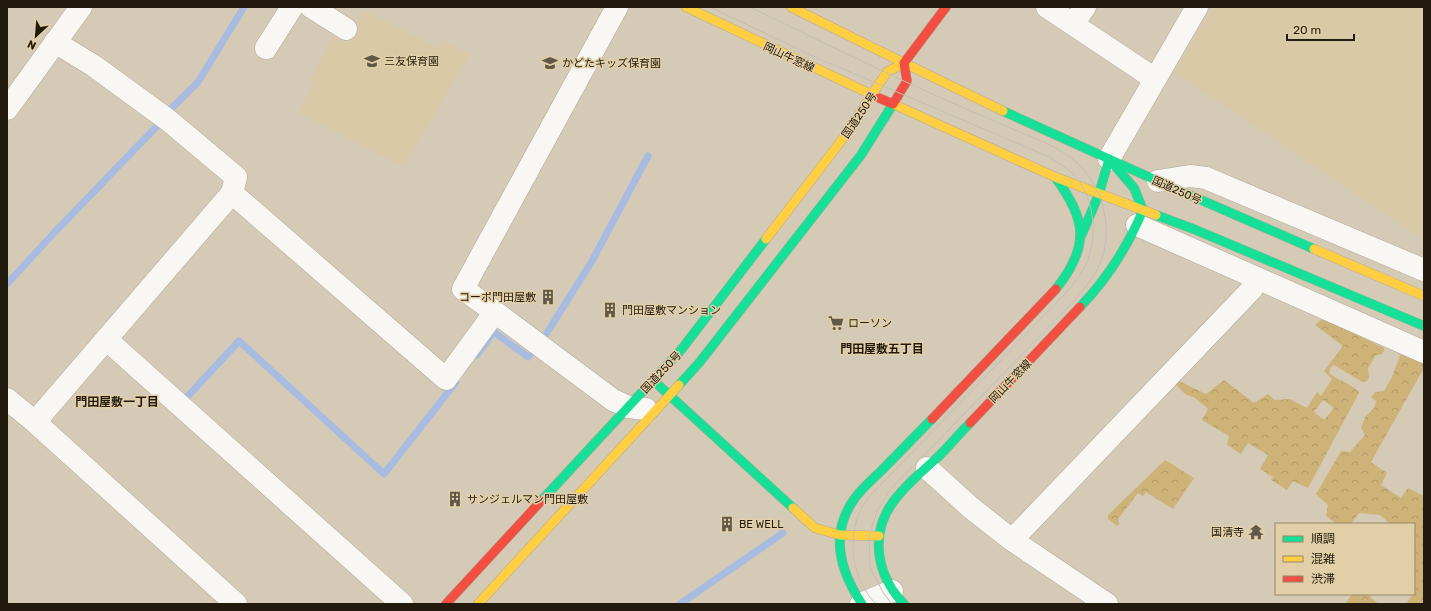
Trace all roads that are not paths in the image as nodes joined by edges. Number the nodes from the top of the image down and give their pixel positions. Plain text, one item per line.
1 (81, 7) edge
2 (292, 7) edge
3 (311, 7) edge
4 (617, 7) edge
5 (686, 7) edge
6 (791, 7) edge
7 (946, 7) edge
8 (1047, 7) edge
9 (1197, 7) edge
10 (1079, 16) edge
11 (346, 29) dead end
12 (55, 42) junction
13 (266, 48) dead end
14 (904, 63) junction
15 (1155, 79) junction
16 (873, 95) junction
17 (893, 104) junction
18 (7, 109) edge
19 (1109, 159) junction
20 (1055, 178) junction
21 (1158, 181) junction
22 (232, 193) junction
23 (1100, 194) junction
24 (1140, 218) junction
25 (1082, 234) junction
26 (1424, 270) edge
27 (1257, 279) junction
28 (1424, 296) edge
29 (496, 312) junction
30 (1424, 326) edge
31 (106, 340) junction
32 (1424, 352) edge
33 (653, 380) junction
34 (7, 400) edge
35 (663, 402) junction
36 (628, 407) junction
37 (690, 414) joint
38 (35, 422) junction
39 (927, 468) junction
40 (840, 535) junction
41 (879, 536) junction
42 (1012, 540) junction
43 (898, 597) edge
44 (236, 604) edge
45 (402, 604) edge
46 (446, 604) edge
47 (478, 604) edge
48 (861, 604) edge
49 (1107, 604) edge

1 - 12 street
2 - 13 street
3 - 11 street
4 - 29 street
5 - 16 main road, 岡山牛窓線
6 - 14 main road
7 - 14 main road
8 - 10 street
9 - 15 street
10 - 15 street
12 - 18 street
12 - 22 street
14 - 16 main road, 国道250号
14 - 17 main road
14 - 19 main road, 国道250号
15 - 19 street
16 - 17 main road, 岡山牛窓線
16 - 33 main road, 国道250号
17 - 20 main road, 国道250号
17 - 35 main road, 国道250号
19 - 21 main road, 国道250号
19 - 23 main road
19 - 24 main road
20 - 23 main road, 国道250号
20 - 25 main road
21 - 26 street
21 - 28 main road, 国道250号
22 - 29 street
22 - 31 street
23 - 24 main road, 国道250号
23 - 25 main road
24 - 27 street
24 - 30 main road, 国道250号
24 - 39 main road, 岡山牛窓線
25 - 40 main road
27 - 32 street
27 - 42 street
29 - 36 street
31 - 38 street
31 - 45 street
33 - 35 main road
33 - 36 main road, 国道250号
34 - 38 street
35 - 36 street
35 - 37 street
35 - 47 main road, 国道250号
36 - 46 main road, 国道250号
37 - 40 main road
38 - 44 street
39 - 41 main road, 岡山牛窓線
39 - 42 street
40 - 41 main road
40 - 48 main road
41 - 43 main road, 岡山牛窓線
42 - 49 street
43 - 48 street

